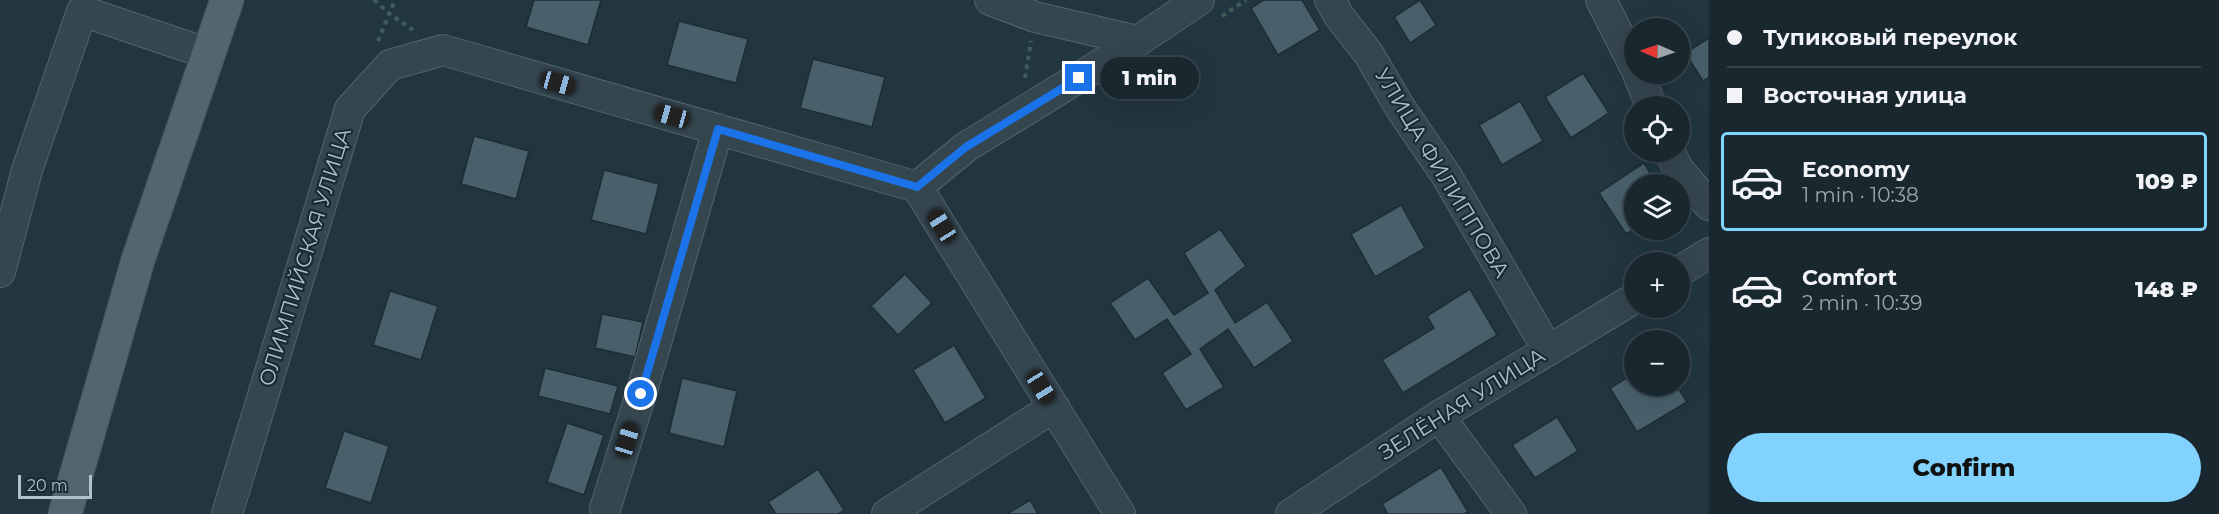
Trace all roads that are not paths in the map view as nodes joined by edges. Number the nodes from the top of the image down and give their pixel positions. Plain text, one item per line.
1 (227, 0) edge
2 (990, 0) edge
3 (1330, 0) edge
4 (1600, 0) edge
5 (85, 5) edge
6 (1023, 9) edge
7 (1207, 10) edge
8 (1138, 41) junction
9 (1624, 46) edge
10 (209, 54) junction
11 (718, 129) junction
12 (1675, 162) edge
13 (917, 187) junction
14 (1709, 205) edge
15 (1709, 253) edge
16 (1690, 265) edge
17 (0, 272) edge
18 (1624, 305) edge
19 (1548, 350) junction
20 (1054, 406) junction
21 (1439, 416) junction
22 (605, 509) dead end
23 (65, 514) edge
24 (227, 514) edge
25 (887, 514) edge
26 (1120, 514) edge
27 (1291, 514) edge
28 (1511, 514) edge

1 - 10 main road
2 - 6 street
3 - 19 street, УЛИЦА ФИЛИППОВА
4 - 9 street
5 - 10 street
5 - 17 street
6 - 8 street
7 - 8 street
8 - 13 street
10 - 23 main road
11 - 13 street
11 - 22 street
11 - 24 street, ОЛИМПИЙСКАЯ УЛИЦА
12 - 14 street
13 - 20 street
15 - 16 street
18 - 19 street, ЗЕЛЁНАЯ УЛИЦА
19 - 21 street, ЗЕЛЁНАЯ УЛИЦА
20 - 25 street
20 - 26 street
21 - 27 street, ЗЕЛЁНАЯ УЛИЦА
21 - 28 street

